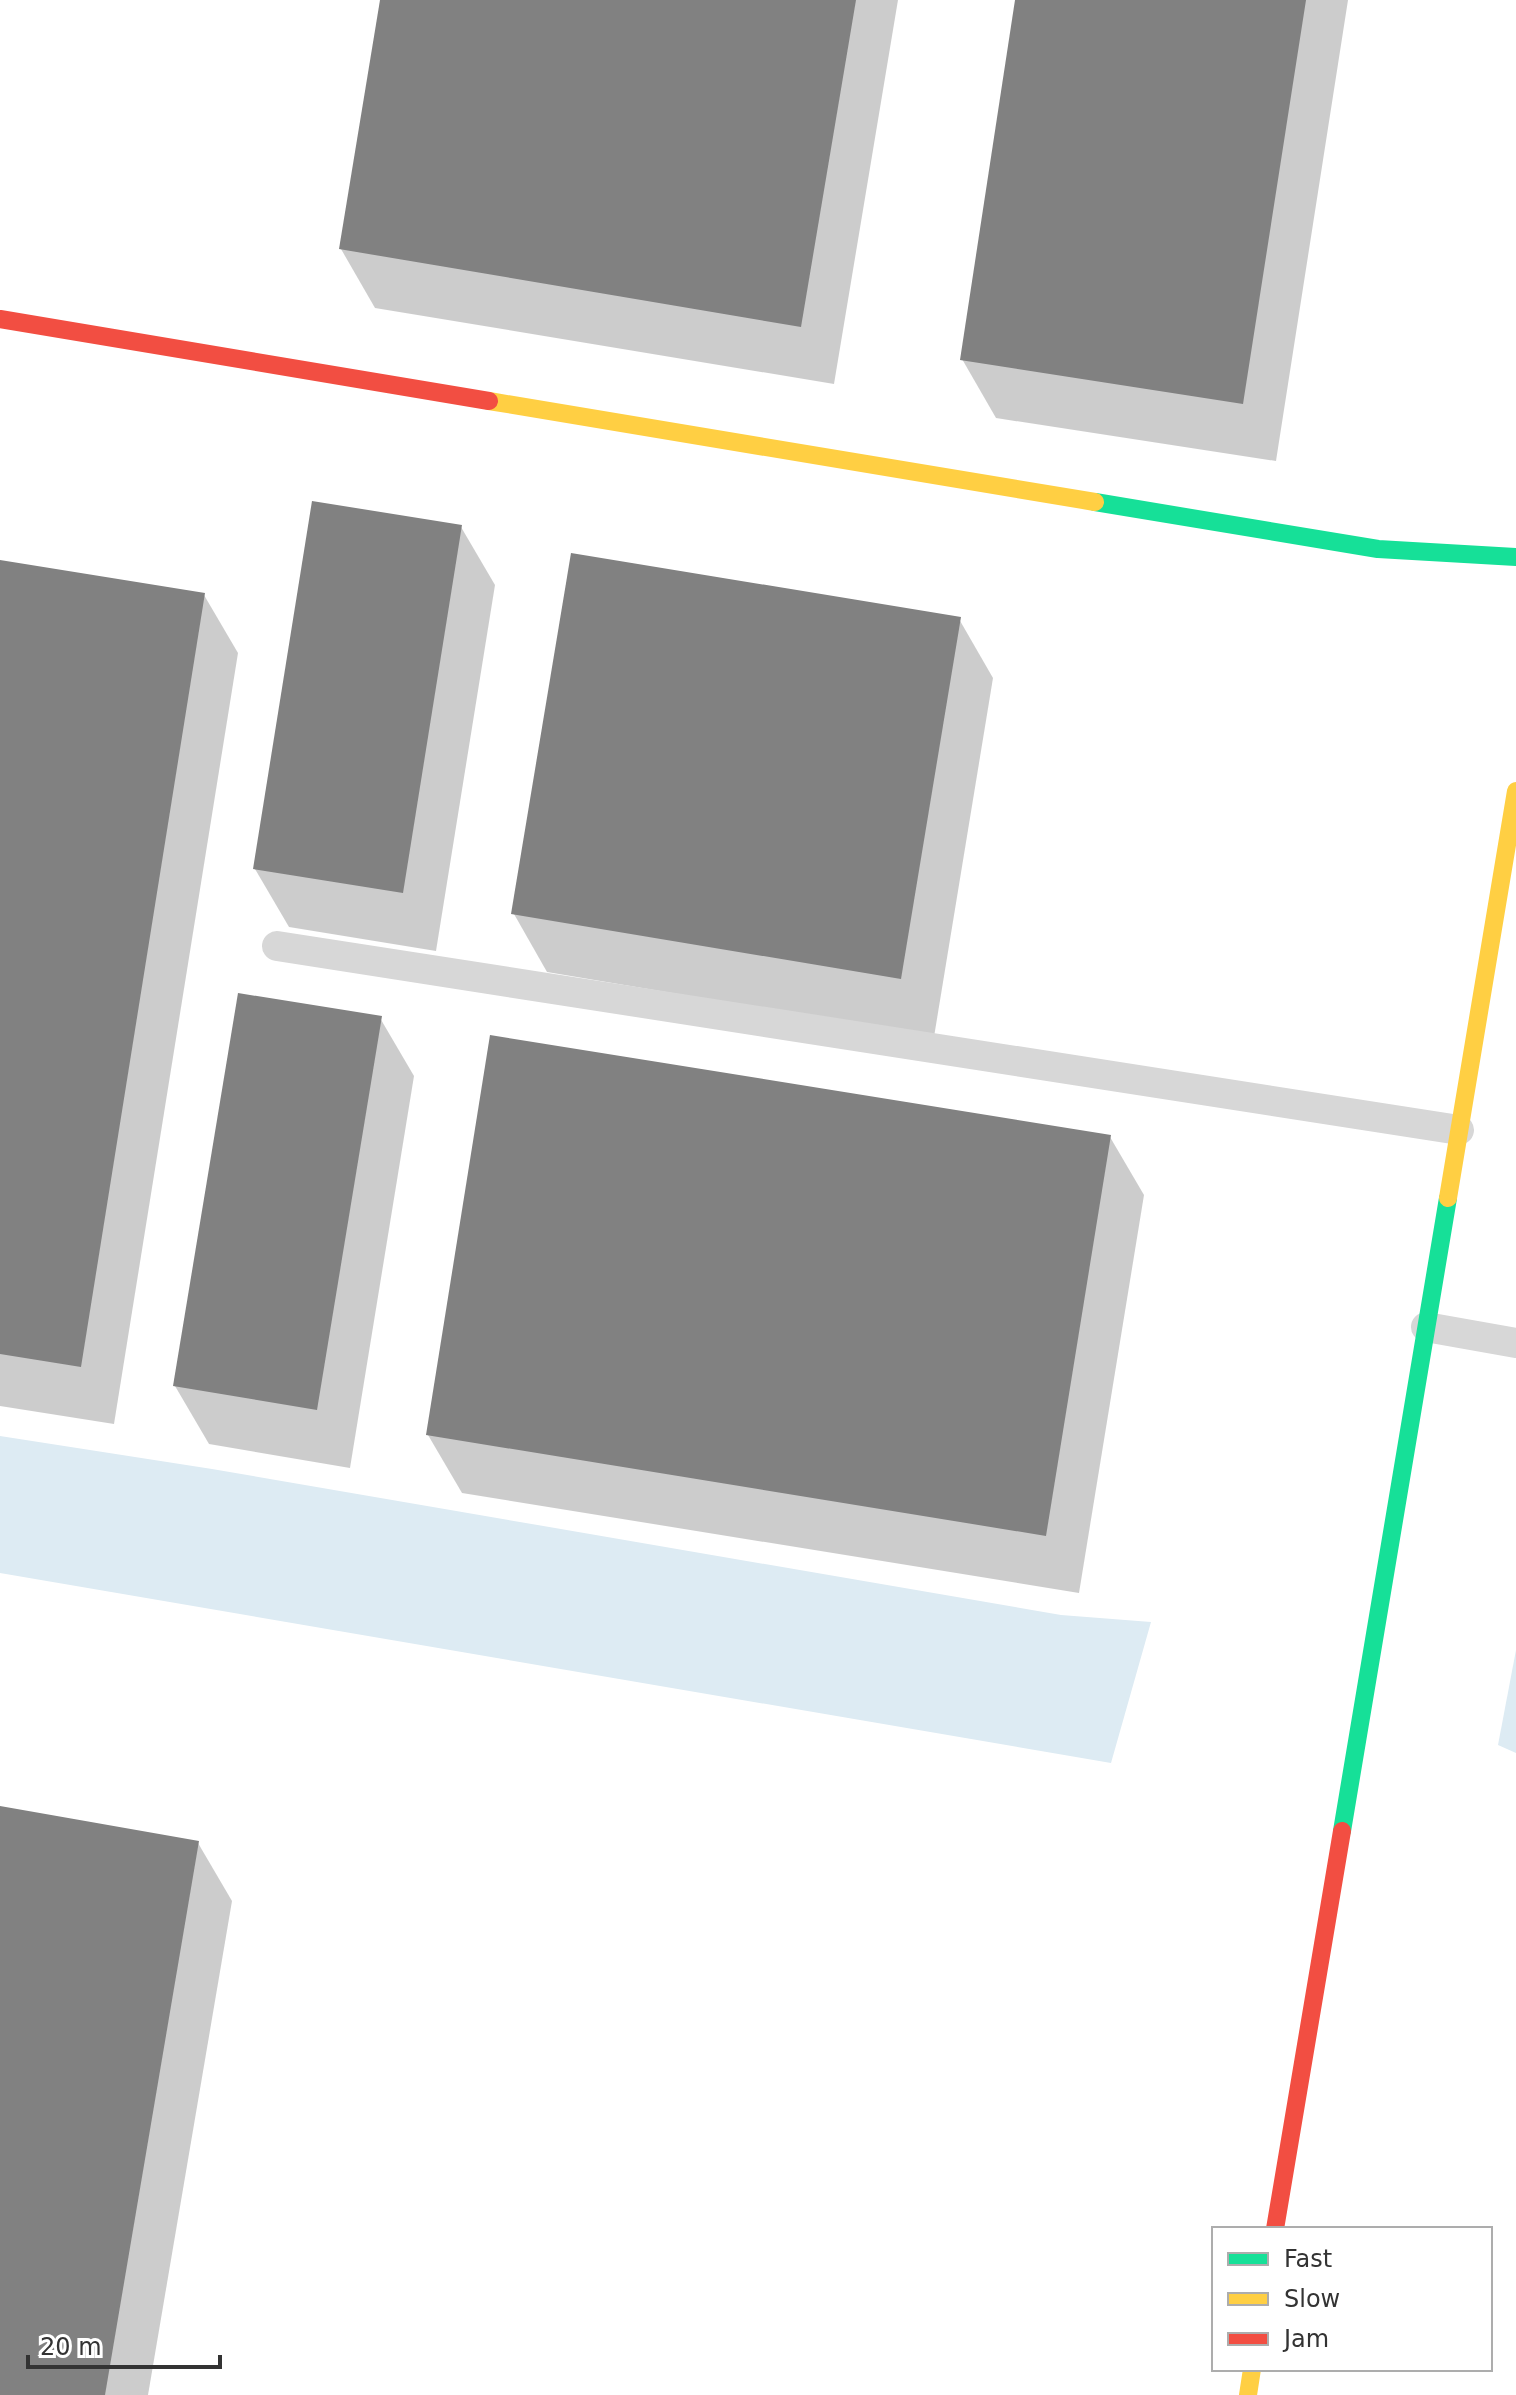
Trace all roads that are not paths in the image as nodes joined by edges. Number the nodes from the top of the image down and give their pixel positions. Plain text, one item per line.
1 (0, 319) edge
2 (1516, 557) edge
3 (1516, 791) edge
4 (277, 946) dead end
5 (1459, 1130) junction
6 (1426, 1327) junction
7 (1516, 1343) edge
8 (1275, 2227) edge
9 (1252, 2371) edge
10 (1248, 2395) edge

1 - 2 street
3 - 5 street
4 - 5 lane
5 - 6 street
6 - 7 lane
6 - 8 street
9 - 10 street

